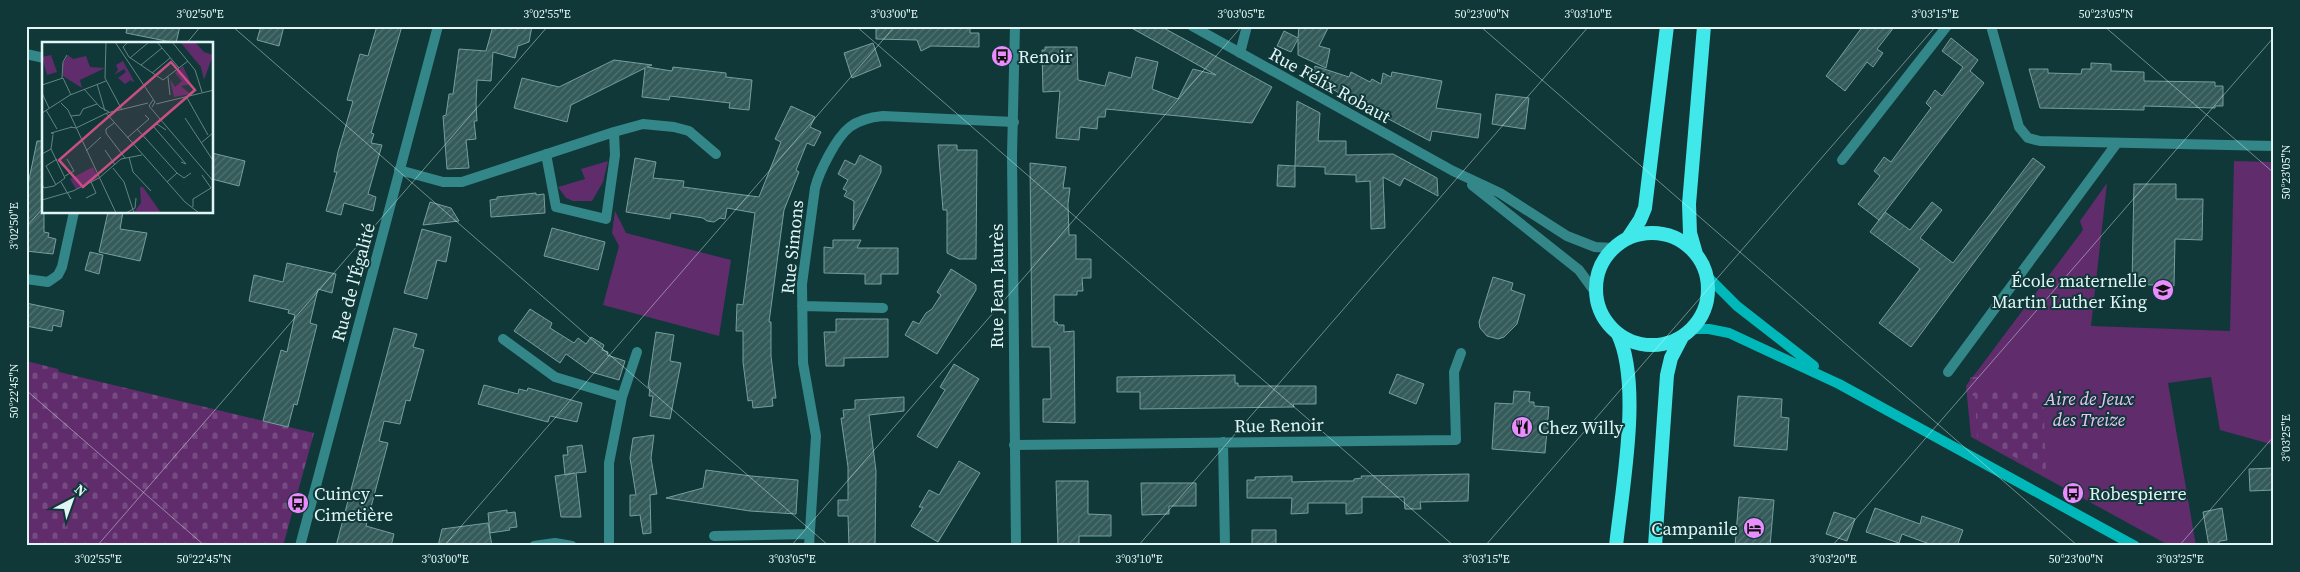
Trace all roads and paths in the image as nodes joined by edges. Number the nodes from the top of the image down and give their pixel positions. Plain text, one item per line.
1 (438, 26) edge
2 (1015, 26) edge
3 (1192, 26) edge
4 (1247, 26) edge
5 (1666, 26) edge
6 (1704, 26) edge
7 (1947, 26) edge
8 (1991, 26) edge
9 (1240, 53) junction
10 (26, 54) edge
11 (42, 58) edge
12 (1014, 122) junction
13 (614, 132) junction
14 (2117, 143) junction
15 (2274, 146) edge
16 (546, 154) junction
17 (716, 154) dead end
18 (1842, 160) dead end
19 (399, 170) junction
20 (1453, 171) junction
21 (74, 214) edge
22 (1628, 238) junction
23 (1613, 248) junction
24 (1696, 254) junction
25 (1706, 275) junction
26 (26, 279) edge
27 (1595, 292) junction
28 (802, 306) junction
29 (884, 308) dead end
30 (1687, 333) junction
31 (1618, 334) junction
32 (503, 339) dead end
33 (637, 352) dead end
34 (1461, 353) dead end
35 (1948, 372) dead end
36 (1839, 384) junction
37 (622, 397) junction
38 (1223, 442) junction
39 (1014, 445) junction
40 (809, 534) junction
41 (714, 536) dead end
42 (2129, 544) edge
43 (300, 546) edge
44 (534, 546) edge
45 (572, 546) edge
46 (609, 546) edge
47 (808, 546) edge
48 (1016, 546) edge
49 (1224, 546) edge
50 (1616, 546) edge
51 (1655, 546) edge

1 - 19 street, Rue de l'Égalité
2 - 12 street, Rue Jean Jaurès
3 - 9 street, Rue Félix Robaut
4 - 9 street
5 - 22 highway
6 - 24 highway
7 - 18 street
8 - 14 street
9 - 20 street, Rue Félix Robaut
10 - 11 street
12 - 28 street, Rue Simons
12 - 39 street, Rue Jean Jaurès
13 - 16 street
13 - 16 street
13 - 17 street
14 - 15 street
14 - 35 street
16 - 19 street
19 - 43 street, Rue de l'Égalité
20 - 23 street, Rue Félix Robaut
20 - 27 street, Rue Félix Robaut
21 - 26 street
22 - 23 highway
22 - 24 highway
23 - 27 highway
24 - 25 highway
25 - 30 highway
25 - 36 main road
27 - 31 highway
28 - 29 street
28 - 40 street, Rue Simons
30 - 31 highway
30 - 36 main road
30 - 51 highway
31 - 50 highway
32 - 37 street
33 - 37 street
34 - 38 street, Rue Renoir
36 - 42 main road
37 - 46 street
38 - 39 street, Rue Renoir
38 - 49 street
39 - 48 street, Rue Jean Jaurès
40 - 41 street
40 - 47 street, Rue Simons
44 - 45 street

